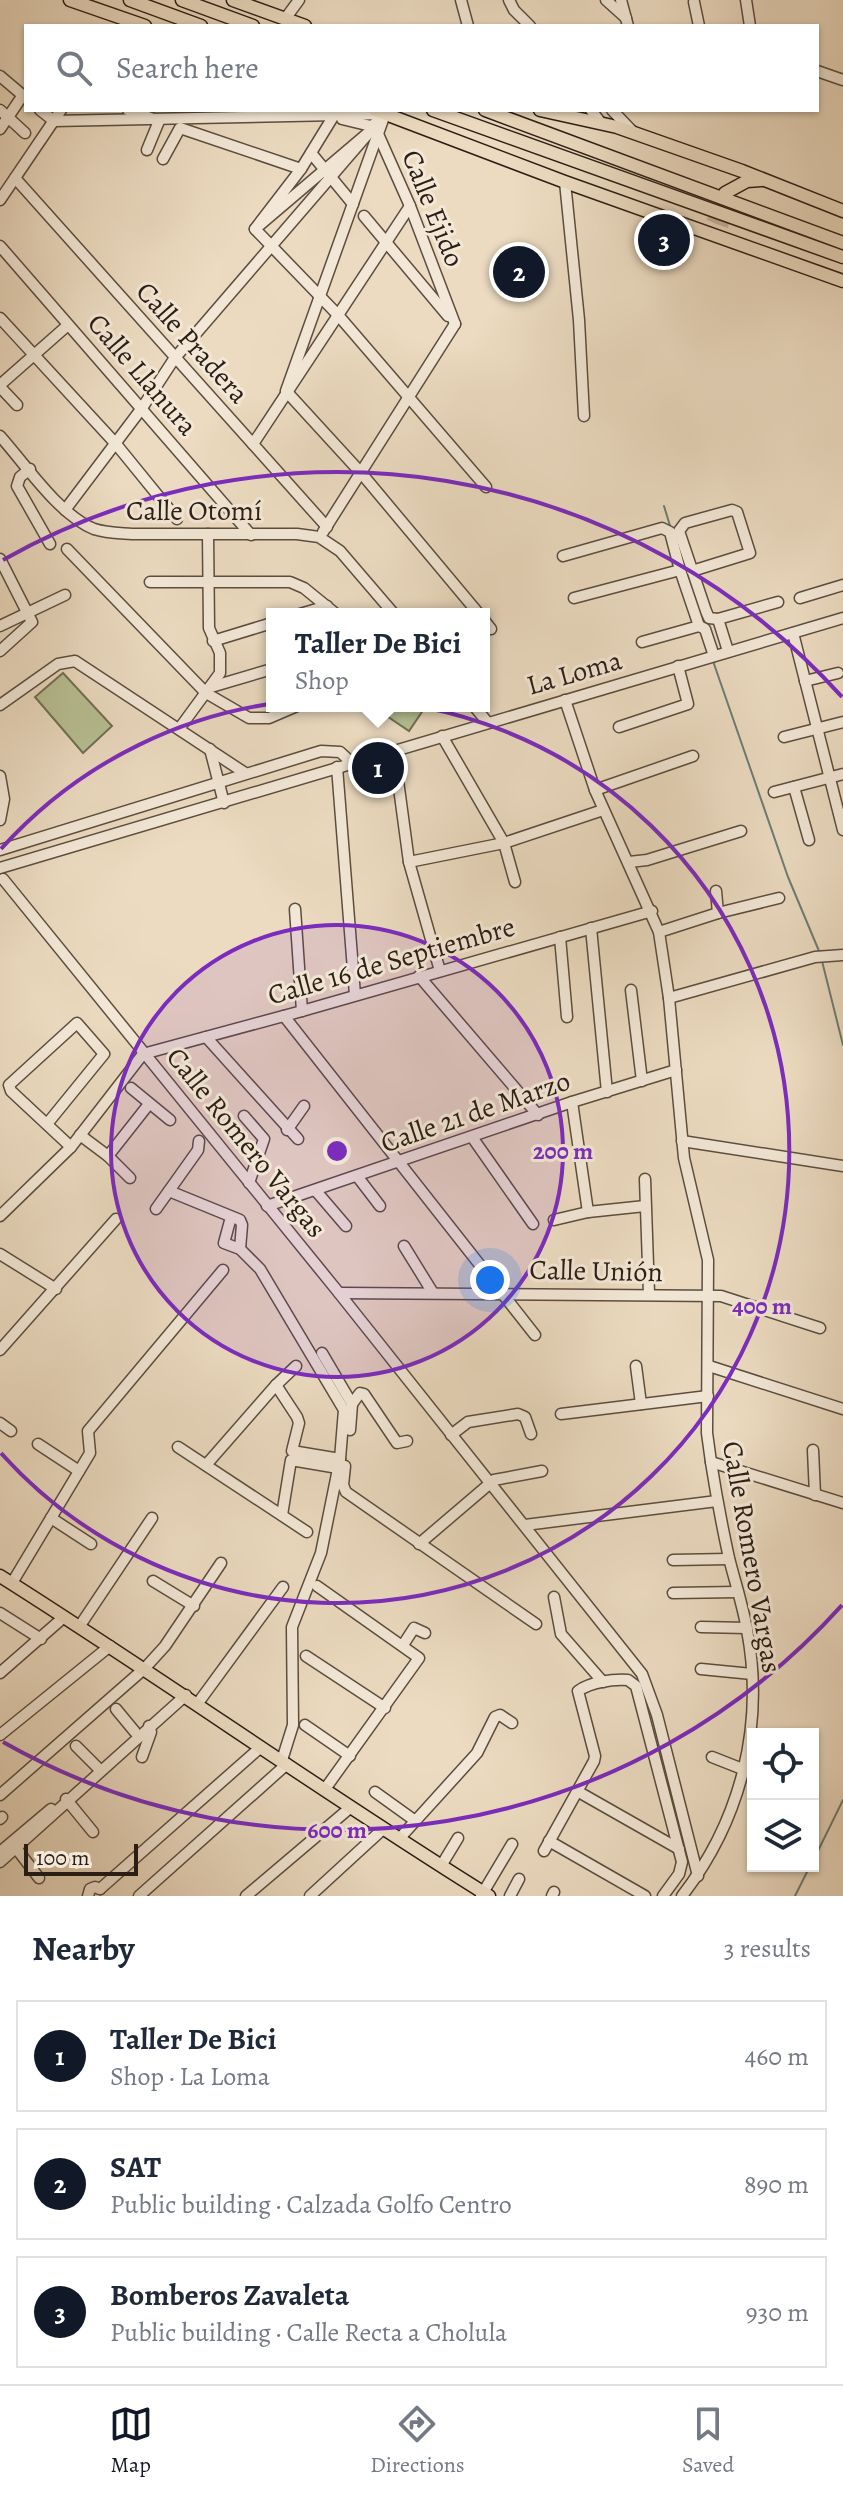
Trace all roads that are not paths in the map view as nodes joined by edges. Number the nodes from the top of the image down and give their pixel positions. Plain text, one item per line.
1 (70, 0) edge
2 (130, 0) edge
3 (182, 0) edge
4 (233, 0) edge
5 (299, 0) edge
6 (461, 0) edge
7 (509, 0) edge
8 (606, 0) edge
9 (621, 0) edge
10 (746, 0) edge
11 (694, 2) edge
12 (263, 6) edge
13 (285, 19) junction
14 (122, 22) edge
15 (627, 22) edge
16 (196, 24) edge
17 (248, 24) edge
18 (299, 24) edge
19 (467, 24) edge
20 (528, 24) edge
21 (699, 24) edge
22 (750, 24) edge
23 (819, 72) edge
24 (0, 76) edge
25 (843, 80) edge
26 (24, 96) edge
27 (43, 112) edge
28 (60, 112) edge
29 (134, 112) edge
30 (439, 112) edge
31 (490, 112) edge
32 (549, 112) edge
33 (593, 112) edge
34 (614, 112) edge
35 (4, 113) edge
36 (334, 114) edge
37 (375, 119) edge
38 (157, 120) junction
39 (54, 121) junction
40 (601, 123) junction
41 (0, 129) edge
42 (25, 133) dead end
43 (635, 133) junction
44 (147, 150) dead end
45 (311, 153) junction
46 (163, 159) dead end
47 (730, 167) junction
48 (301, 169) junction
49 (328, 173) junction
50 (15, 178) junction
51 (765, 180) junction
52 (565, 182) junction
53 (0, 200) edge
54 (353, 204) junction
55 (410, 206) junction
56 (843, 211) edge
57 (364, 216) dead end
58 (255, 229) junction
59 (843, 241) edge
60 (386, 243) junction
61 (0, 246) edge
62 (271, 247) junction
63 (843, 257) edge
64 (843, 281) edge
65 (320, 297) junction
66 (338, 315) junction
67 (1, 319) edge
68 (455, 324) junction
69 (68, 325) junction
70 (33, 354) junction
71 (174, 359) junction
72 (0, 386) edge
73 (286, 391) junction
74 (409, 397) junction
75 (17, 405) dead end
76 (142, 408) junction
77 (584, 416) dead end
78 (0, 436) edge
79 (116, 444) junction
80 (253, 444) junction
81 (30, 469) junction
82 (362, 474) junction
83 (486, 487) dead end
84 (65, 510) junction
85 (177, 519) dead end
86 (327, 527) junction
87 (208, 534) junction
88 (251, 535) junction
89 (319, 537) junction
90 (50, 544) dead end
91 (67, 549) dead end
92 (563, 556) dead end
93 (0, 559) edge
94 (680, 570) junction
95 (692, 571) junction
96 (150, 582) dead end
97 (210, 582) junction
98 (843, 585) edge
99 (65, 595) dead end
100 (574, 598) dead end
101 (800, 598) dead end
102 (778, 602) dead end
103 (327, 606) junction
104 (320, 608) edge
105 (329, 608) edge
106 (389, 608) edge
107 (474, 608) edge
108 (30, 618) junction
109 (843, 618) edge
110 (718, 619) junction
111 (266, 625) edge
112 (0, 626) edge
113 (699, 626) junction
114 (793, 633) junction
115 (213, 641) junction
116 (642, 642) dead end
117 (0, 651) edge
118 (728, 651) junction
119 (714, 656) junction
120 (678, 666) junction
121 (266, 671) edge
122 (838, 673) dead end
123 (805, 681) junction
124 (208, 690) junction
125 (565, 700) junction
126 (0, 705) edge
127 (281, 712) edge
128 (479, 712) edge
129 (843, 722) edge
130 (488, 723) junction
131 (619, 727) dead end
132 (817, 728) junction
133 (179, 729) junction
134 (442, 736) junction
135 (784, 737) dead end
136 (210, 749) junction
137 (394, 751) junction
138 (693, 756) dead end
139 (352, 763) junction
140 (337, 767) junction
141 (245, 773) junction
142 (843, 774) edge
143 (0, 776) edge
144 (830, 777) junction
145 (217, 782) junction
146 (794, 787) junction
147 (595, 790) junction
148 (774, 792) dead end
149 (224, 803) junction
150 (603, 810) junction
151 (112, 815) junction
152 (0, 820) edge
153 (843, 830) edge
154 (741, 831) dead end
155 (116, 835) junction
156 (809, 840) dead end
157 (504, 843) junction
158 (0, 850) edge
159 (409, 862) junction
160 (629, 862) junction
161 (1, 875) edge
162 (515, 882) dead end
163 (716, 891) dead end
164 (779, 898) dead end
165 (295, 909) dead end
166 (652, 911) junction
167 (718, 913) junction
168 (591, 928) junction
169 (659, 932) junction
170 (560, 937) junction
171 (843, 955) edge
172 (440, 971) junction
173 (419, 976) junction
174 (631, 990) dead end
175 (355, 995) junction
176 (669, 998) junction
177 (302, 1011) junction
178 (284, 1016) junction
179 (567, 1017) dead end
180 (206, 1037) junction
181 (143, 1054) junction
182 (676, 1070) junction
183 (642, 1081) junction
184 (131, 1088) dead end
185 (607, 1092) junction
186 (572, 1102) junction
187 (149, 1104) junction
188 (304, 1106) dead end
189 (538, 1115) junction
190 (244, 1116) dead end
191 (170, 1120) dead end
192 (47, 1124) junction
193 (287, 1130) junction
194 (80, 1135) junction
195 (472, 1137) junction
196 (298, 1139) dead end
197 (199, 1141) dead end
198 (682, 1141) junction
199 (66, 1151) junction
200 (108, 1156) junction
201 (399, 1161) junction
202 (843, 1166) edge
203 (357, 1176) junction
204 (130, 1178) dead end
205 (645, 1179) dead end
206 (249, 1183) junction
207 (169, 1191) junction
208 (316, 1191) junction
209 (267, 1206) junction
210 (380, 1206) dead end
211 (645, 1206) junction
212 (156, 1209) dead end
213 (588, 1212) junction
214 (0, 1216) edge
215 (231, 1217) junction
216 (116, 1219) dead end
217 (554, 1220) dead end
218 (533, 1224) dead end
219 (346, 1226) dead end
220 (404, 1246) dead end
221 (240, 1249) junction
222 (0, 1254) edge
223 (223, 1270) dead end
224 (56, 1289) junction
225 (339, 1293) junction
226 (433, 1293) junction
227 (500, 1293) junction
228 (649, 1294) junction
229 (709, 1296) junction
230 (820, 1328) dead end
231 (535, 1335) dead end
232 (0, 1350) edge
233 (322, 1353) dead end
234 (296, 1366) dead end
235 (636, 1366) dead end
236 (709, 1366) junction
237 (276, 1385) junction
238 (708, 1396) junction
239 (352, 1404) junction
240 (641, 1404) junction
241 (843, 1409) edge
242 (561, 1414) dead end
243 (0, 1423) edge
244 (11, 1431) dead end
245 (531, 1434) dead end
246 (451, 1435) junction
247 (407, 1441) dead end
248 (38, 1444) dead end
249 (178, 1447) dead end
250 (813, 1450) dead end
251 (711, 1462) junction
252 (339, 1463) junction
253 (206, 1465) junction
254 (79, 1471) junction
255 (542, 1471) dead end
256 (490, 1484) junction
257 (339, 1488) junction
258 (815, 1495) junction
259 (717, 1501) junction
260 (843, 1503) edge
261 (282, 1515) junction
262 (51, 1518) junction
263 (152, 1518) dead end
264 (525, 1525) junction
265 (307, 1532) dead end
266 (91, 1544) dead end
267 (419, 1544) junction
268 (729, 1559) junction
269 (673, 1560) dead end
270 (221, 1563) dead end
271 (6, 1579) edge
272 (153, 1581) dead end
273 (317, 1586) dead end
274 (283, 1587) dead end
275 (738, 1592) junction
276 (673, 1593) dead end
277 (554, 1597) dead end
278 (194, 1606) junction
279 (0, 1613) edge
280 (64, 1617) junction
281 (536, 1624) dead end
282 (79, 1627) junction
283 (701, 1627) dead end
284 (747, 1628) junction
285 (425, 1633) dead end
286 (41, 1639) junction
287 (403, 1645) junction
288 (110, 1646) junction
289 (306, 1656) dead end
290 (145, 1668) junction
291 (701, 1669) dead end
292 (0, 1673) edge
293 (752, 1674) junction
294 (603, 1682) junction
295 (182, 1693) junction
296 (198, 1703) junction
297 (385, 1708) junction
298 (116, 1709) dead end
299 (512, 1723) dead end
300 (148, 1724) junction
301 (305, 1725) dead end
302 (135, 1732) junction
303 (0, 1735) edge
304 (76, 1746) dead end
305 (261, 1747) junction
306 (350, 1756) junction
307 (142, 1757) dead end
308 (712, 1757) dead end
309 (284, 1762) junction
310 (103, 1765) junction
311 (745, 1770) junction
312 (325, 1789) junction
313 (577, 1791) junction
314 (375, 1792) dead end
315 (0, 1795) edge
316 (67, 1800) junction
317 (351, 1807) junction
318 (414, 1820) junction
319 (383, 1829) junction
320 (93, 1832) dead end
321 (458, 1838) dead end
322 (399, 1839) junction
323 (512, 1844) dead end
324 (14, 1845) junction
325 (679, 1849) junction
326 (0, 1852) edge
327 (0, 1862) edge
328 (441, 1866) junction
329 (698, 1876) junction
330 (39, 1878) dead end
331 (519, 1879) dead end
332 (101, 1892) edge
333 (485, 1895) edge
334 (88, 1896) edge
335 (139, 1896) edge
336 (246, 1896) edge
337 (310, 1896) edge
338 (510, 1896) edge
339 (645, 1896) edge
340 (663, 1896) edge
341 (682, 1896) edge

1 - 14 main road
2 - 16 main road
3 - 17 main road
4 - 12 main road
5 - 13 street
6 - 19 street
7 - 20 street
8 - 15 street
9 - 15 street
10 - 22 street
11 - 21 street
12 - 13 main road
13 - 18 main road
23 - 25 street
24 - 26 street
26 - 35 street
27 - 39 street
28 - 39 street
29 - 38 street
30 - 63 main road
31 - 59 main road
32 - 40 main road
33 - 40 street
34 - 43 street
35 - 41 street
35 - 42 street
36 - 37 street
36 - 38 street
36 - 45 street
37 - 49 street
37 - 52 main road
37 - 54 street
37 - 55 street, Calle Ejido
38 - 39 street
38 - 44 street
39 - 50 street
40 - 43 main road
43 - 47 main road
45 - 48 street
45 - 49 street
46 - 48 street
47 - 51 main road
47 - 51 main road
48 - 58 street
49 - 54 street
49 - 58 street
49 - 62 street
50 - 53 street
50 - 71 street, Calle Pradera
51 - 56 main road
52 - 64 main road
52 - 77 street
54 - 65 street
55 - 60 street
55 - 68 street, Calle Ejido
57 - 60 street
58 - 62 street
60 - 66 street
60 - 68 street
61 - 69 street, Calle Llanura
62 - 65 street
62 - 71 street
65 - 66 street
65 - 73 street
66 - 73 street
66 - 74 street
67 - 70 street
68 - 74 street
69 - 70 street
69 - 76 street, Calle Llanura
70 - 72 street
70 - 79 street
71 - 76 street
71 - 80 street, Calle Pradera
72 - 75 street
73 - 80 street
73 - 82 street
74 - 82 street
74 - 83 street
76 - 79 street
76 - 88 street, Calle Llanura
78 - 81 street, Calle Otomí
79 - 84 street
79 - 85 street
80 - 86 street, Calle Pradera
81 - 84 street, Calle Otomí
81 - 90 street
82 - 86 street
82 - 107 street
84 - 87 street, Calle Otomí
86 - 89 street
87 - 88 street, Calle Otomí
87 - 97 street
88 - 89 street, Calle Otomí
89 - 106 street
91 - 124 street
92 - 94 street
93 - 108 street
94 - 100 street
94 - 113 street
95 - 95 street
95 - 110 street
96 - 97 street
97 - 103 street
97 - 115 street
98 - 101 street
99 - 108 street
102 - 110 street
103 - 104 street
103 - 105 street
108 - 112 street
108 - 117 street
109 - 114 street, La Loma
110 - 118 street
111 - 115 street
113 - 116 street
113 - 119 street
114 - 118 street, La Loma
114 - 123 street
115 - 124 street
118 - 119 street, La Loma
119 - 120 street, La Loma
120 - 125 street, La Loma
120 - 131 street
121 - 124 street
122 - 123 street
123 - 132 street
124 - 127 street
124 - 133 street
125 - 130 street, La Loma
125 - 147 street, Calle Romero Vargas
126 - 133 street
128 - 130 street
129 - 132 street
130 - 134 street, La Loma
132 - 135 street
132 - 144 street
133 - 136 street
134 - 137 street, La Loma
134 - 157 street
136 - 141 street
136 - 145 street
137 - 139 street, La Loma
137 - 159 street
138 - 147 street
139 - 140 street, La Loma
139 - 141 street
140 - 149 street, La Loma
140 - 175 street
141 - 145 street
142 - 144 street
143 - 152 street
144 - 146 street
144 - 153 street
145 - 149 street
145 - 151 street
146 - 148 street
146 - 156 street
147 - 150 street, Calle Romero Vargas
149 - 155 street, La Loma
150 - 157 street
150 - 160 street, Calle Romero Vargas
151 - 155 street
151 - 158 street
154 - 160 street
155 - 161 street, La Loma
157 - 159 street
157 - 162 street
159 - 172 street
160 - 166 street, Calle Romero Vargas
161 - 181 street, Calle Romero Vargas
163 - 167 street
164 - 167 street
165 - 177 street
166 - 168 street, Calle 16 de Septiembre
166 - 169 street, Calle Romero Vargas
167 - 169 street
168 - 170 street, Calle 16 de Septiembre
168 - 185 street, Calle 21 de Marzo
169 - 176 street, Calle Romero Vargas
170 - 172 street, Calle 16 de Septiembre
170 - 179 street
171 - 176 street
172 - 173 street, Calle 16 de Septiembre
173 - 175 street, Calle 16 de Septiembre
173 - 189 street
174 - 183 street
175 - 177 street, Calle 16 de Septiembre
176 - 182 street, Calle Romero Vargas
177 - 178 street, Calle 16 de Septiembre
178 - 180 street, Calle 16 de Septiembre
178 - 201 street
180 - 181 street, Calle 16 de Septiembre
180 - 193 street
181 - 194 street
181 - 206 street, Calle Romero Vargas
182 - 183 street, Calle 21 de Marzo
182 - 198 street, Calle Romero Vargas
183 - 185 street, Calle 21 de Marzo
184 - 187 street
185 - 186 street, Calle 21 de Marzo
186 - 189 street, Calle 21 de Marzo
186 - 213 street
187 - 191 street
187 - 200 street
188 - 193 street
189 - 195 street, Calle 21 de Marzo
190 - 206 street
192 - 192 street
192 - 199 street
193 - 196 street
194 - 199 street
194 - 200 street
195 - 201 street, Calle 21 de Marzo
195 - 218 street
197 - 207 street
198 - 202 street
198 - 229 street, Calle Romero Vargas
199 - 214 street
200 - 204 street
201 - 203 street, Calle 21 de Marzo
201 - 227 street
203 - 208 street, Calle 21 de Marzo
203 - 210 street
205 - 211 street
206 - 209 street, Calle Romero Vargas
207 - 212 street
207 - 215 street
208 - 209 street, Calle 21 de Marzo
208 - 219 street
209 - 225 street, Calle Romero Vargas
211 - 213 street
211 - 228 street
213 - 217 street
215 - 221 street
215 - 221 street
216 - 224 street
220 - 226 street
221 - 252 street
222 - 224 street
223 - 254 street
224 - 232 street
225 - 226 street, Calle Unión
225 - 246 street, Calle Romero Vargas
226 - 227 street, Calle Unión
227 - 228 street, Calle Unión
227 - 231 street
228 - 229 street, Calle Unión
229 - 230 street, Calle Unión
229 - 236 street, Calle Romero Vargas
233 - 239 street
234 - 237 street
235 - 240 street
236 - 238 street, Calle Romero Vargas
236 - 241 street
237 - 252 street
237 - 253 street
238 - 240 street
238 - 251 street, Calle Romero Vargas
239 - 247 street
239 - 257 street
240 - 242 street
243 - 244 street
245 - 246 street
246 - 256 street, Calle Romero Vargas
248 - 254 street
249 - 253 street
250 - 258 street
251 - 258 street
251 - 259 street, Calle Romero Vargas
252 - 257 street
252 - 261 street
253 - 261 street
254 - 262 street
255 - 256 street
256 - 264 street, Calle Romero Vargas
256 - 267 street
257 - 267 street
257 - 309 street
258 - 260 street
259 - 264 street
259 - 268 street, Calle Romero Vargas
261 - 265 street
262 - 266 street
262 - 271 street
263 - 282 street
264 - 329 street, Calle Romero Vargas
267 - 281 street
268 - 269 street
268 - 275 street, Calle Romero Vargas
270 - 278 street
271 - 280 main road
272 - 278 street
273 - 287 street
274 - 296 street
275 - 276 street
275 - 284 street, Calle Romero Vargas
277 - 294 street
278 - 290 street
279 - 286 street
280 - 282 main road
280 - 286 street
282 - 288 main road
283 - 284 street
284 - 293 street, Calle Romero Vargas
285 - 287 street
286 - 292 street
287 - 297 street
288 - 290 main road
288 - 303 street
289 - 297 street
290 - 295 main road
290 - 315 street
291 - 293 street
293 - 311 street, Calle Romero Vargas
294 - 313 street
294 - 325 street
295 - 296 main road
295 - 300 street
296 - 305 main road
297 - 306 street
298 - 302 street
299 - 318 street
300 - 302 street
300 - 307 street
300 - 310 street
301 - 306 street
302 - 310 street
304 - 310 street
305 - 309 main road
305 - 332 street
306 - 312 street
308 - 311 street
309 - 312 main road
309 - 335 street
310 - 316 street
311 - 329 street, Calle Romero Vargas
312 - 317 main road
313 - 325 street
313 - 339 street
314 - 318 street
316 - 320 street
316 - 324 street
317 - 319 main road
317 - 336 street
318 - 322 street
319 - 322 main road
319 - 337 street
321 - 328 street
322 - 328 main road
323 - 333 street
324 - 326 street
324 - 327 street
324 - 330 street
325 - 340 street
328 - 333 main road
329 - 341 street
331 - 338 street
332 - 334 street

